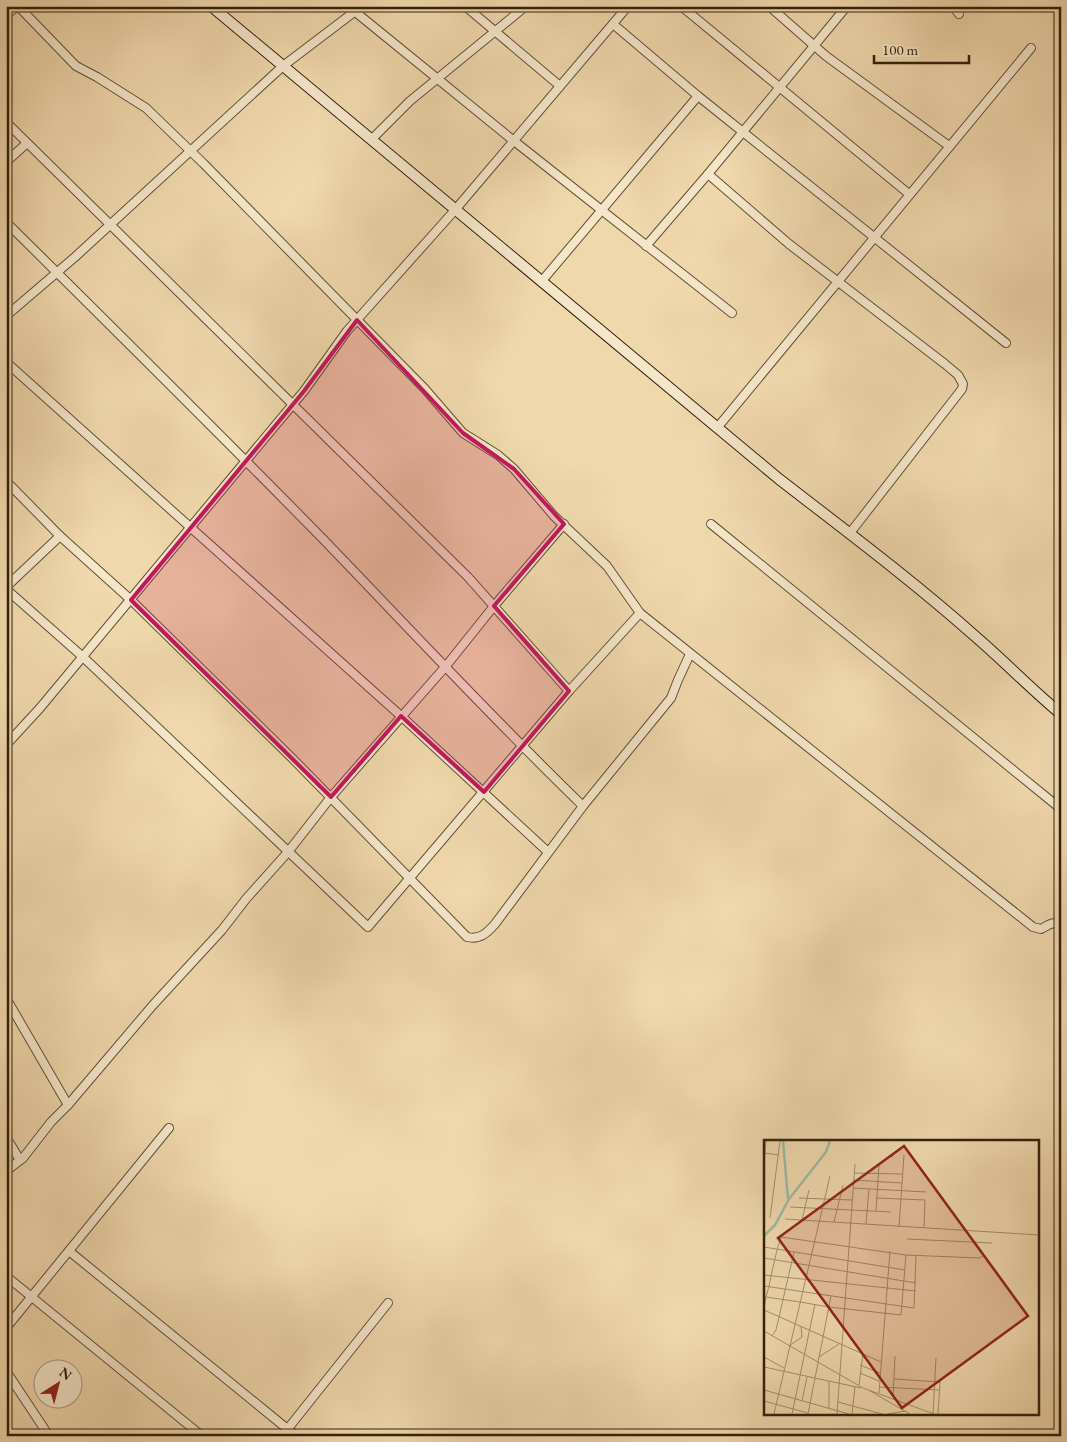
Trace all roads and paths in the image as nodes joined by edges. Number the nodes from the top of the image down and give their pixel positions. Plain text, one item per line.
1 (18, 6) edge
2 (211, 6) edge
3 (348, 6) edge
4 (362, 6) edge
5 (465, 6) edge
6 (526, 6) edge
7 (628, 6) edge
8 (680, 6) edge
9 (769, 6) edge
10 (847, 6) edge
11 (953, 6) edge
12 (355, 12) junction
13 (959, 14) dead end
14 (6, 15) edge
15 (613, 24) junction
16 (494, 31) junction
17 (814, 46) junction
18 (1031, 48) dead end
19 (282, 66) junction
20 (436, 79) junction
21 (560, 86) junction
22 (780, 88) junction
23 (698, 96) junction
24 (6, 122) edge
25 (743, 132) junction
26 (371, 140) junction
27 (514, 142) junction
28 (28, 143) junction
29 (949, 146) junction
30 (190, 151) junction
31 (6, 162) edge
32 (708, 174) junction
33 (909, 194) junction
34 (455, 210) junction
35 (602, 210) junction
36 (6, 222) edge
37 (110, 225) junction
38 (874, 237) junction
39 (646, 246) junction
40 (57, 272) junction
41 (837, 281) junction
42 (541, 282) junction
43 (732, 313) dead end
44 (6, 316) edge
45 (357, 320) junction
46 (1006, 344) dead end
47 (6, 362) edge
48 (292, 405) junction
49 (717, 428) junction
50 (246, 461) junction
51 (6, 481) edge
52 (564, 524) junction
53 (711, 524) dead end
54 (191, 528) junction
55 (850, 533) junction
56 (60, 536) junction
57 (6, 588) edge
58 (131, 600) junction
59 (494, 606) junction
60 (640, 613) junction
61 (690, 654) junction
62 (83, 657) junction
63 (446, 666) junction
64 (569, 691) junction
65 (1061, 714) edge
66 (401, 716) junction
67 (6, 744) edge
68 (522, 747) junction
69 (484, 792) junction
70 (331, 797) junction
71 (583, 806) junction
72 (1061, 809) edge
73 (288, 852) junction
74 (548, 852) junction
75 (410, 878) junction
76 (1061, 925) edge
77 (6, 998) edge
78 (68, 1105) junction
79 (169, 1128) dead end
80 (6, 1137) edge
81 (20, 1160) junction
82 (6, 1171) edge
83 (69, 1251) junction
84 (6, 1276) edge
85 (32, 1297) junction
86 (388, 1303) dead end
87 (6, 1328) edge
88 (6, 1371) edge
89 (287, 1429) junction
90 (49, 1436) edge
91 (202, 1436) edge
92 (282, 1436) edge
93 (296, 1436) edge

1 - 14 street
1 - 30 street
2 - 19 street
3 - 12 street
4 - 12 street
5 - 16 street
6 - 16 street
7 - 15 street
8 - 22 street
9 - 17 street
10 - 17 street
11 - 13 street
12 - 19 street
12 - 20 street
15 - 21 street
15 - 23 street
16 - 20 street
16 - 21 street
17 - 22 street
17 - 29 street
18 - 29 street
19 - 26 street
19 - 30 street
20 - 26 street
20 - 27 street
21 - 27 street
22 - 25 street
22 - 33 street
23 - 25 street
23 - 35 street
24 - 28 street
25 - 32 street
25 - 38 street
26 - 34 street
27 - 34 street
27 - 35 street
28 - 31 street
28 - 37 street
29 - 33 street
30 - 37 street
30 - 45 street
32 - 39 street
32 - 41 street
33 - 38 street
34 - 42 street
34 - 45 street
35 - 39 street
35 - 42 street
36 - 40 street
37 - 40 street
37 - 48 street
38 - 41 street
38 - 46 street
39 - 43 street
40 - 44 street
40 - 50 street
41 - 49 street
41 - 55 street
42 - 49 street
45 - 48 street
45 - 52 street
47 - 54 street
48 - 50 street
48 - 59 street
49 - 55 street
50 - 54 street
50 - 63 street
51 - 56 street
52 - 59 street
52 - 60 street
53 - 72 street
54 - 58 street
54 - 66 street
55 - 65 street
56 - 57 street
56 - 58 street
57 - 62 street
58 - 62 street
58 - 70 street
59 - 63 street
59 - 64 street
60 - 61 street
60 - 64 street
61 - 71 street
61 - 76 street
62 - 67 street
62 - 73 street
63 - 66 street
63 - 68 street
64 - 68 street
66 - 69 street
66 - 70 street
68 - 69 street
68 - 71 street
69 - 74 street
69 - 75 street
70 - 73 street
70 - 75 street
71 - 74 street
73 - 75 street
73 - 78 street
74 - 75 street
77 - 78 street
78 - 81 street
79 - 83 street
80 - 81 street
81 - 82 street
83 - 85 street
83 - 89 street
84 - 85 street
85 - 87 street
85 - 91 street
86 - 89 street
88 - 90 street
89 - 92 street
89 - 93 street

